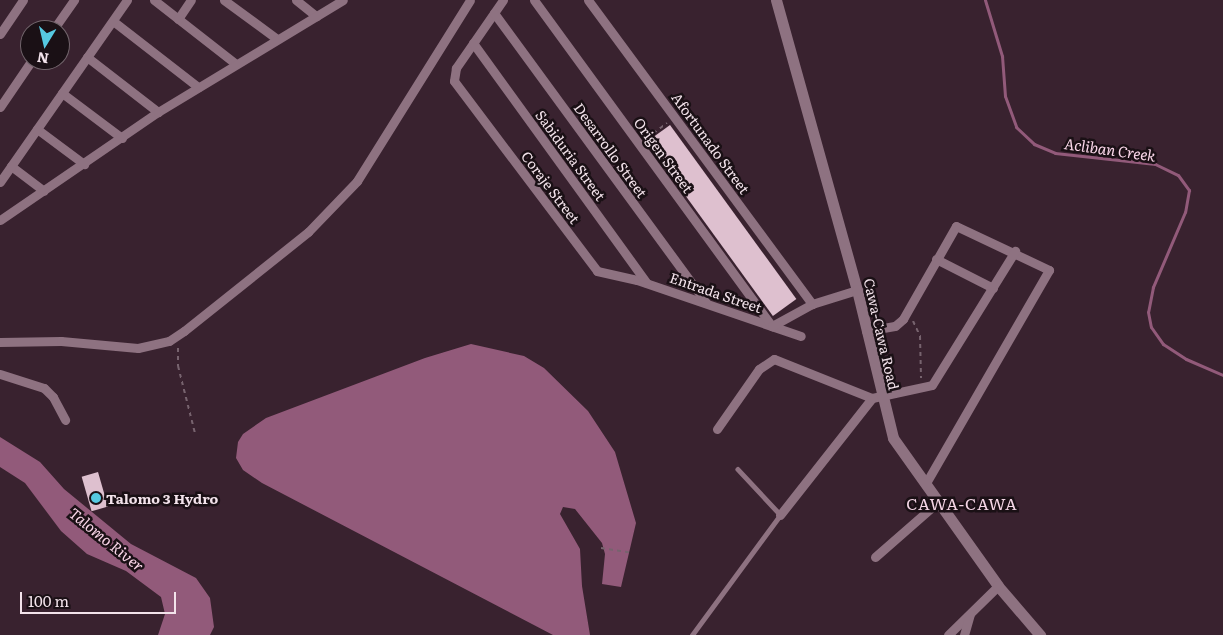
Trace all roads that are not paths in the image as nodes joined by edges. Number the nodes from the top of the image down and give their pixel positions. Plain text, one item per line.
1 (23, 0) edge
2 (74, 0) edge
3 (127, 0) edge
4 (154, 0) edge
5 (192, 0) edge
6 (224, 0) edge
7 (296, 0) edge
8 (343, 0) edge
9 (470, 0) edge
10 (503, 0) edge
11 (534, 0) edge
12 (588, 0) edge
13 (776, 0) edge
14 (494, 13) junction
15 (316, 16) junction
16 (178, 19) junction
17 (60, 20) edge
18 (113, 21) junction
19 (0, 34) edge
20 (277, 39) junction
21 (473, 43) junction
22 (87, 57) junction
23 (236, 64) junction
24 (25, 70) edge
25 (198, 87) junction
26 (62, 93) junction
27 (0, 107) edge
28 (158, 112) junction
29 (37, 129) junction
30 (122, 138) junction
31 (84, 164) junction
32 (12, 166) junction
33 (0, 182) edge
34 (44, 191) junction
35 (2, 216) edge
36 (1014, 251) junction
37 (936, 259) junction
38 (648, 283) junction
39 (993, 288) junction
40 (857, 290) junction
41 (706, 303) junction
42 (812, 304) junction
43 (772, 326) junction
44 (866, 331) junction
45 (801, 336) dead end
46 (0, 342) edge
47 (0, 374) edge
48 (876, 397) junction
49 (65, 420) dead end
50 (717, 429) dead end
51 (738, 470) dead end
52 (926, 483) junction
53 (939, 501) junction
54 (780, 515) junction
55 (875, 557) dead end
56 (998, 586) junction
57 (971, 613) junction
58 (692, 635) edge
59 (948, 635) edge
60 (964, 635) edge
61 (1040, 635) edge

1 - 19 street
2 - 17 street
3 - 18 street
4 - 16 street
5 - 16 street
6 - 20 street
7 - 15 street
8 - 15 street
9 - 46 street
10 - 14 street
11 - 43 street, Origen Street
12 - 42 street, Afortunado Street
13 - 40 street, Cawa-Cawa Road
14 - 21 street
14 - 41 street, Desarrollo Street
15 - 20 street
16 - 23 street
18 - 22 street
18 - 25 street
20 - 23 street
21 - 38 street, Sabiduria Street
21 - 38 street, Coraje Street
22 - 26 street
22 - 28 street
23 - 25 street
24 - 27 street
25 - 28 street
26 - 29 street
26 - 30 street
28 - 30 street
29 - 31 street
29 - 32 street
30 - 31 street
31 - 34 street
32 - 33 street
32 - 34 street
34 - 35 street
36 - 37 street
36 - 39 street
36 - 52 street
37 - 39 street
37 - 44 street
38 - 41 street, Entrada Street
39 - 48 street
40 - 42 street, Entrada Street
40 - 44 street, Cawa-Cawa Road
41 - 43 street, Entrada Street
42 - 43 street, Entrada Street
43 - 45 street
44 - 48 street, Cawa-Cawa Road
47 - 49 street
48 - 50 street
48 - 52 street, Cawa-Cawa Road
48 - 54 street
51 - 54 lane
52 - 53 street, Cawa-Cawa Road
53 - 55 street
53 - 56 street, Cawa-Cawa Road
54 - 58 lane
56 - 57 street
56 - 61 street, Cawa-Cawa Road
57 - 59 street
57 - 60 street

